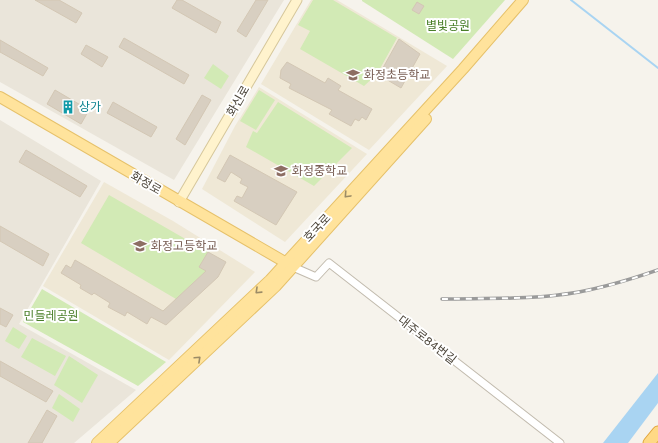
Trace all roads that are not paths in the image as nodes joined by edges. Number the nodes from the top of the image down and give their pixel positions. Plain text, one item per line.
1 (297, 0) edge
2 (523, 0) edge
3 (531, 0) edge
4 (0, 97) edge
5 (179, 202) junction
6 (289, 265) junction
7 (658, 432) edge
8 (97, 443) edge
9 (108, 443) edge
10 (560, 443) edge
11 (650, 443) edge

1 - 5 main road, 화신로
2 -> 6 main road, 호국로
3 - 6 main road, 호국로
4 - 5 main road, 화정로
5 - 6 main road, 화정로
6 -> 8 main road, 호국로
9 -> 6 main road, 호국로
6 - 10 street, 대주로84번길
7 - 11 highway

